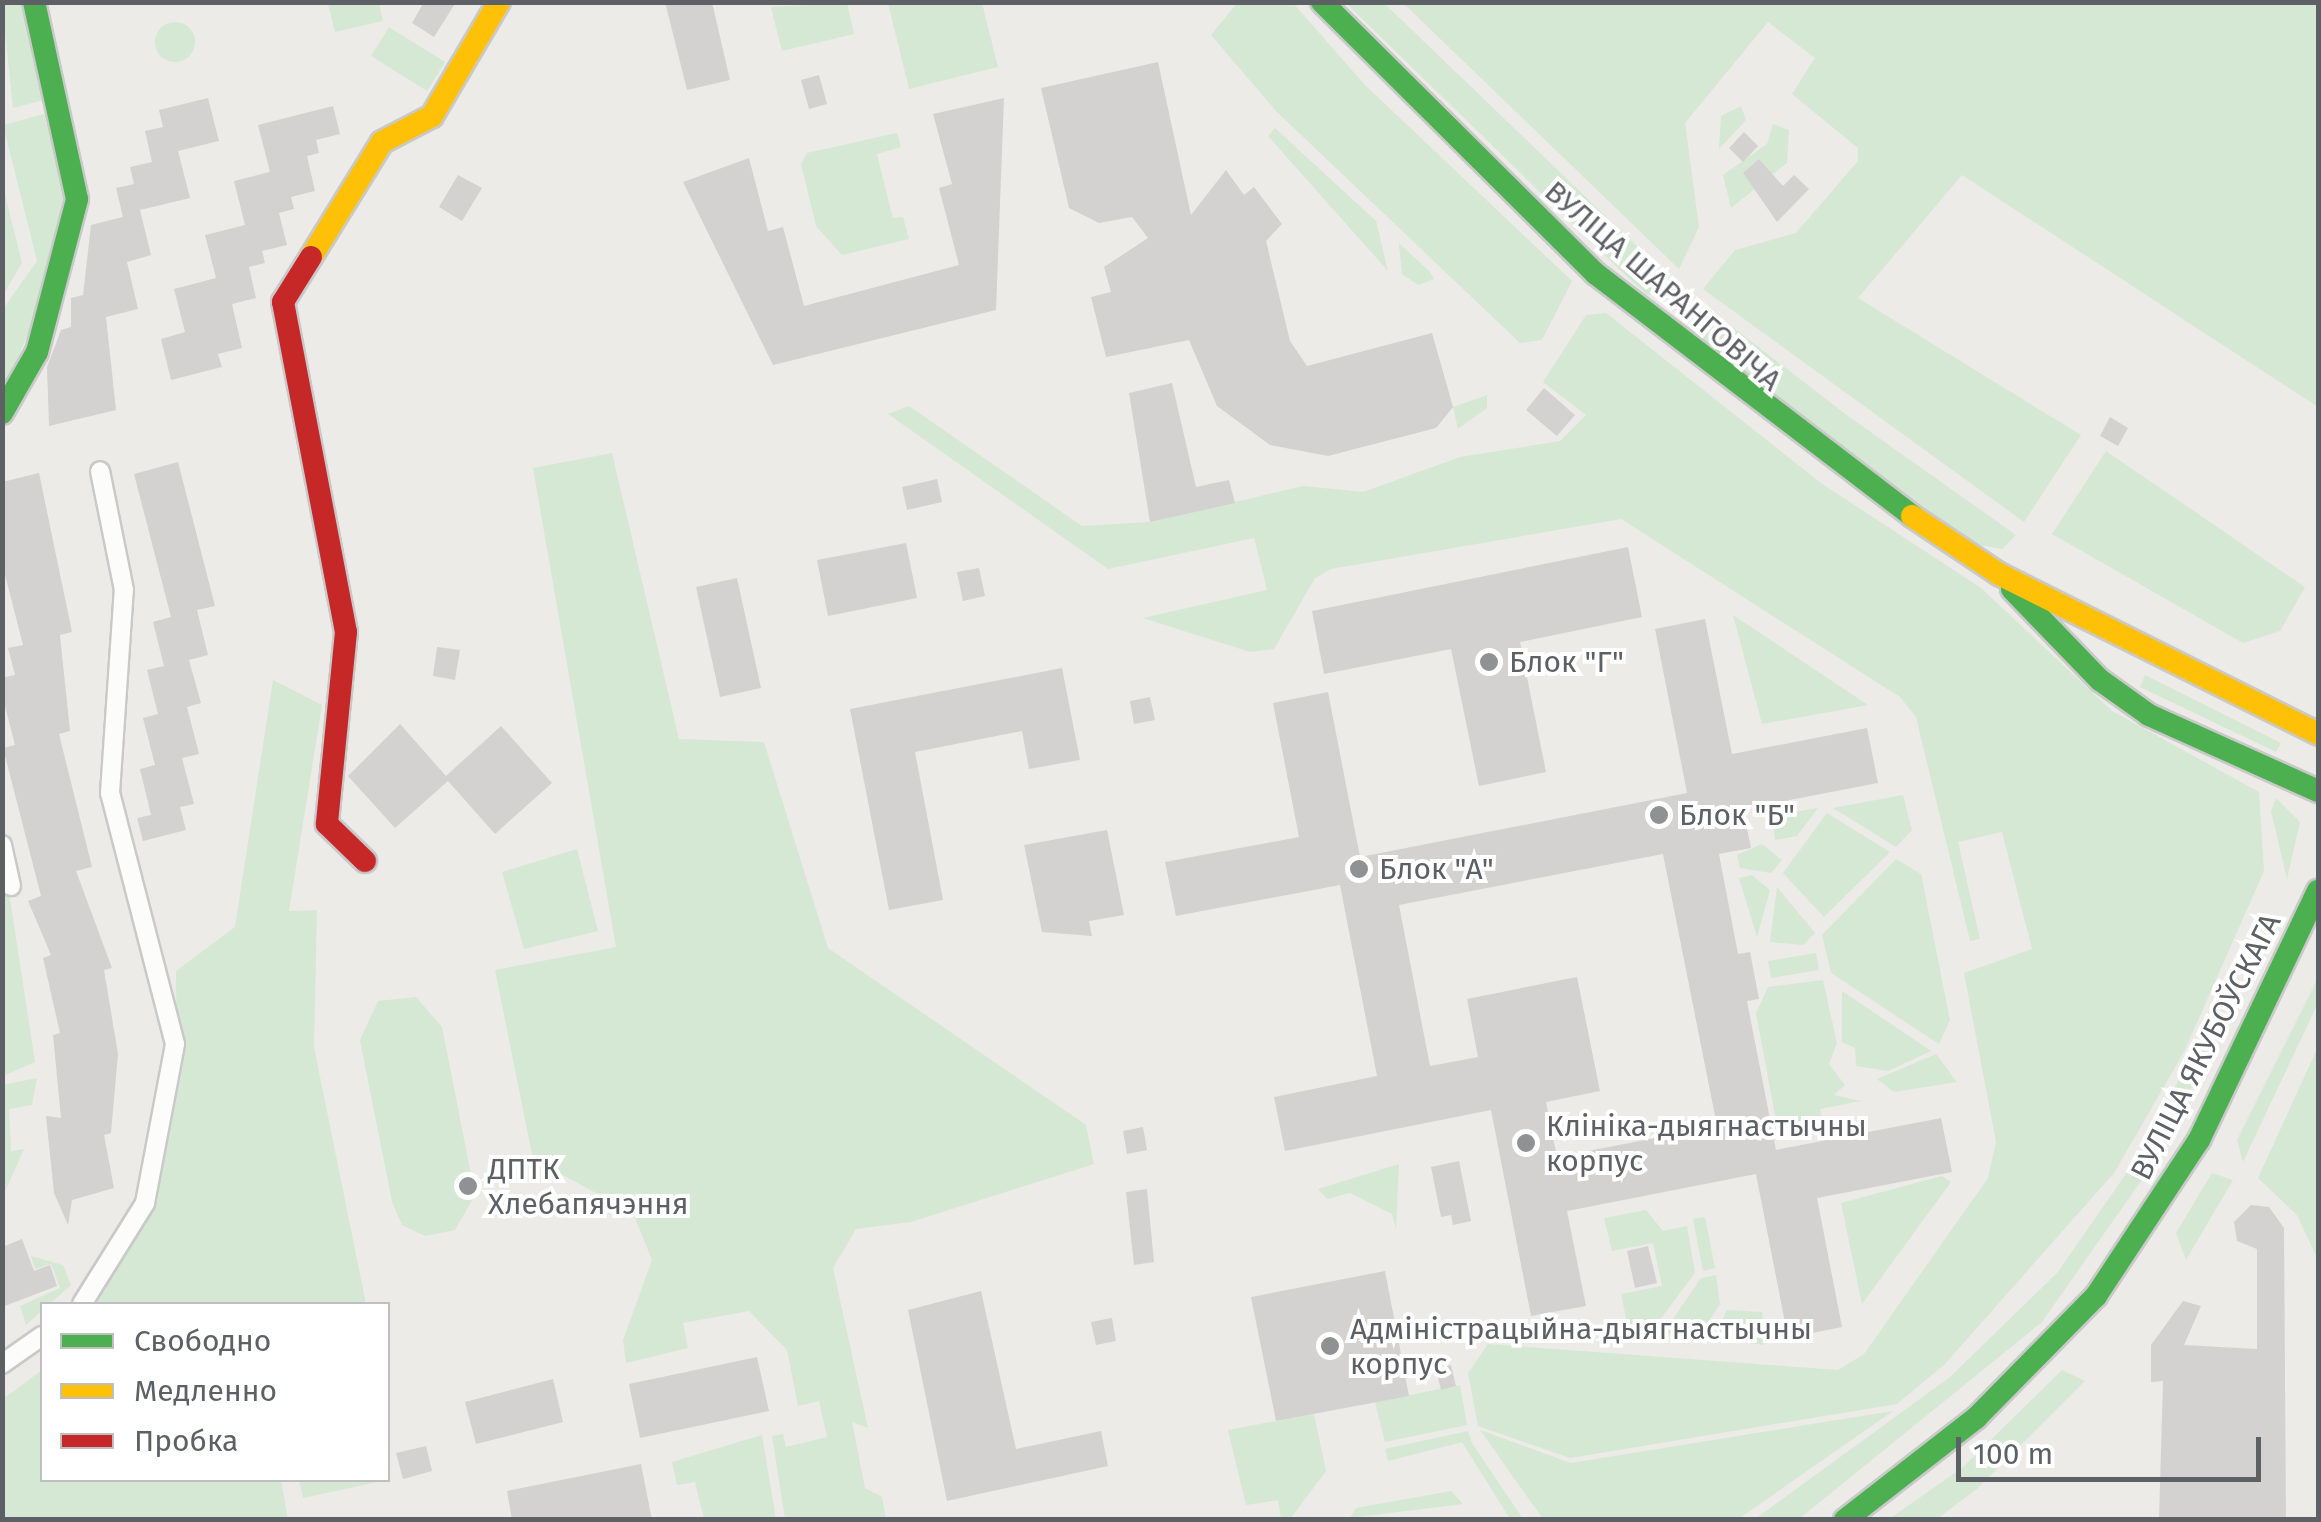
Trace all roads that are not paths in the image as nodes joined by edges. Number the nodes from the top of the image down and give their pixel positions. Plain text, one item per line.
1 (34, 2) edge
2 (499, 2) edge
3 (1322, 2) edge
4 (2, 413) edge
5 (100, 471) dead end
6 (1998, 574) junction
7 (2318, 734) edge
8 (2318, 791) edge
9 (2, 846) edge
10 (365, 861) dead end
11 (12, 886) dead end
12 (2318, 891) edge
13 (83, 1302) edge
14 (40, 1337) edge
15 (2, 1364) edge
16 (1845, 1520) edge

1 - 4 main road
2 - 10 main road
3 - 6 main road, ВУЛІЦА ШАРАНГОВІЧА
5 - 13 street
6 - 7 main road, ВУЛІЦА ШАРАНГОВІЧА
6 - 8 main road, ВУЛІЦА ШАРАНГОВІЧА
9 - 11 street
12 - 16 main road, ВУЛІЦА ЯКУБОЎСКАГА
14 - 15 street

